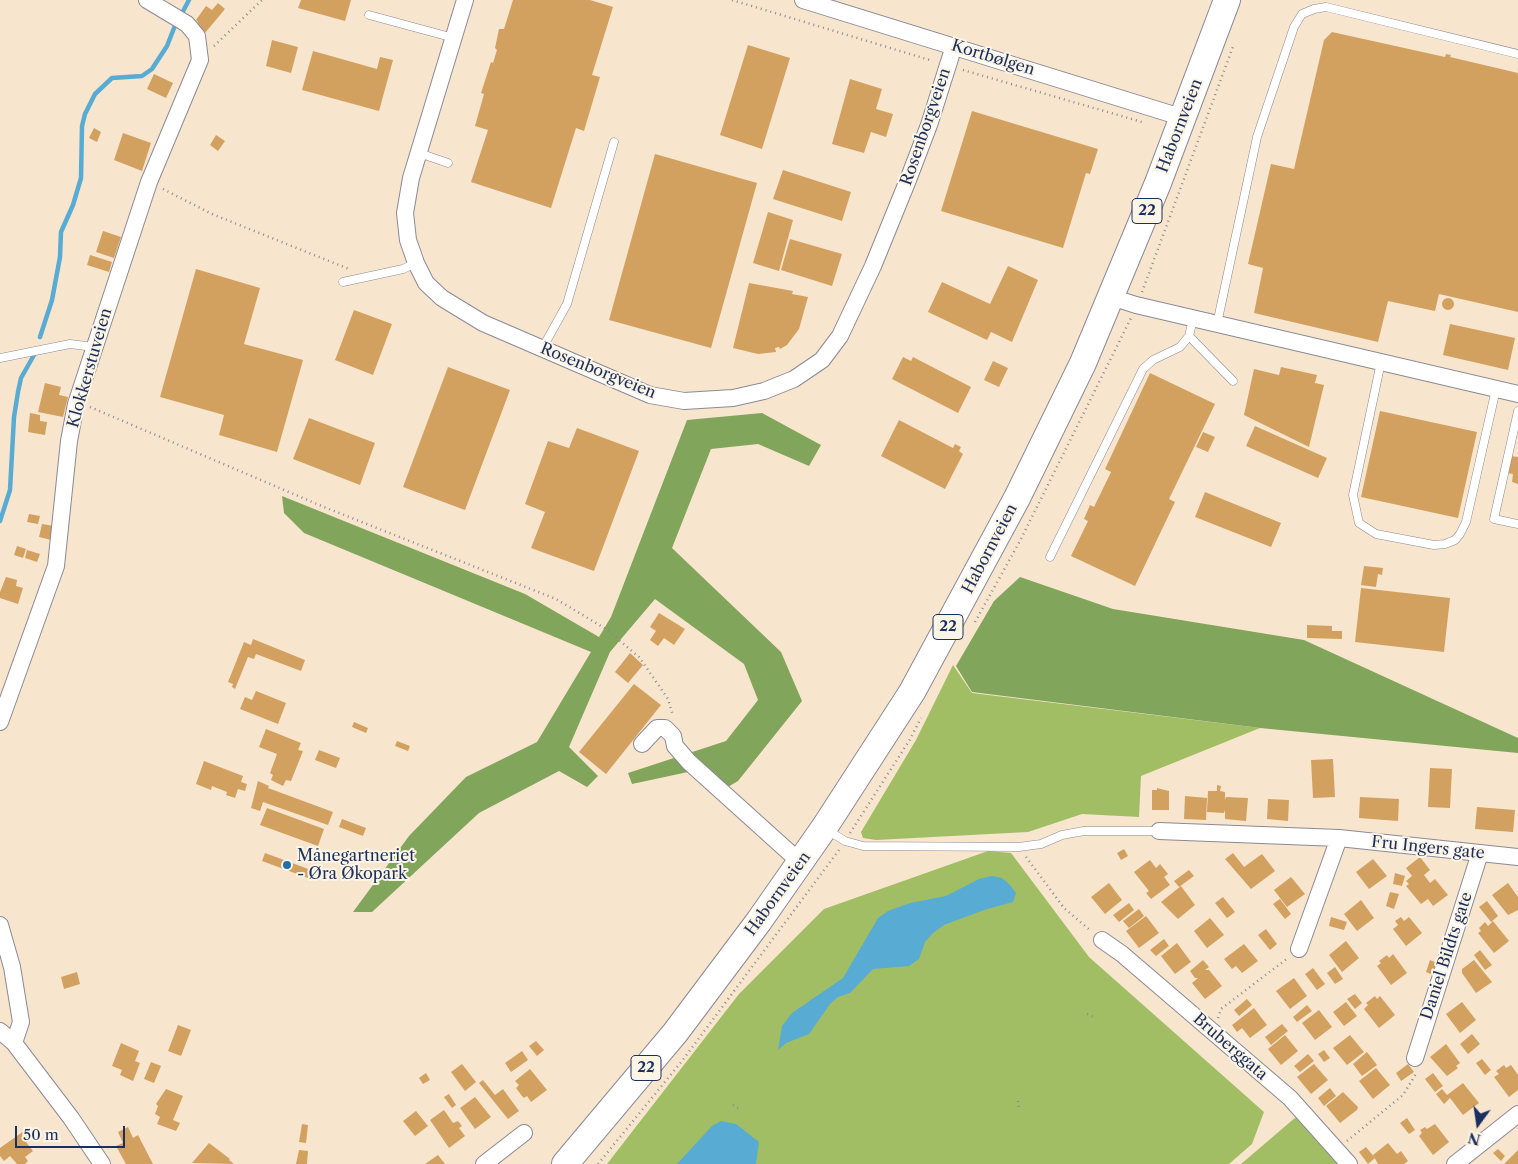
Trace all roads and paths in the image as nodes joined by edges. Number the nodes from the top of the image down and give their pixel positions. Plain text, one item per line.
1 (147, 0) edge
2 (262, 0) edge
3 (465, 0) edge
4 (732, 0) edge
5 (802, 0) edge
6 (1227, 0) edge
7 (369, 15) dead end
8 (454, 38) junction
9 (954, 46) junction
10 (1518, 54) edge
11 (200, 60) junction
12 (933, 61) dead end
13 (959, 69) dead end
14 (1173, 114) junction
15 (614, 142) dead end
16 (419, 153) junction
17 (448, 163) dead end
18 (149, 182) junction
19 (416, 263) junction
20 (367, 277) junction
21 (343, 282) dead end
22 (1111, 297) junction
23 (1193, 318) junction
24 (1217, 324) junction
25 (1189, 336) junction
26 (94, 347) junction
27 (542, 349) junction
28 (0, 358) edge
29 (1382, 362) junction
30 (1233, 381) dead end
31 (1496, 389) junction
32 (1518, 394) edge
33 (76, 404) junction
34 (1518, 411) edge
35 (1518, 524) edge
36 (1050, 557) dead end
37 (0, 722) edge
38 (673, 736) junction
39 (642, 744) dead end
40 (1159, 831) joint
41 (835, 834) junction
42 (1339, 838) junction
43 (1019, 847) junction
44 (1480, 853) junction
45 (1518, 858) edge
46 (801, 863) junction
47 (0, 925) edge
48 (1102, 940) joint
49 (1300, 949) joint
50 (1087, 1014) dead end
51 (1096, 1018) dead end
52 (1210, 1029) junction
53 (0, 1031) edge
54 (14, 1043) junction
55 (1414, 1058) joint
56 (1018, 1101) dead end
57 (733, 1105) dead end
58 (1019, 1109) dead end
59 (739, 1110) dead end
60 (1518, 1114) edge
61 (524, 1133) dead end
62 (1336, 1150) junction
63 (102, 1164) edge
64 (484, 1164) edge
65 (565, 1164) edge
66 (598, 1164) edge
67 (1349, 1164) edge
68 (1455, 1164) edge

1 - 11 street
2 - 11 path
3 - 8 street, Rosenborgveien
4 - 12 path
5 - 9 street, Kortbølgen
6 - 14 highway, Habornveien / 22
7 - 8 lane
8 - 16 street, Rosenborgveien
9 - 14 street, Kortbølgen
9 - 27 street, Rosenborgveien
10 - 24 lane
11 - 18 street, Klokkerstuveien
13 - 14 path
14 - 22 highway, Habornveien / 22
15 - 27 lane
16 - 17 lane
16 - 19 street, Rosenborgveien
18 - 20 path
18 - 26 street, Klokkerstuveien
19 - 20 lane
19 - 27 street, Rosenborgveien
20 - 21 lane
22 - 23 street
22 - 41 highway, Habornveien / 22
23 - 24 street
23 - 25 lane
24 - 29 street
25 - 30 lane
25 - 36 lane
26 - 28 lane
26 - 33 street, Klokkerstuveien
29 - 31 street
29 - 31 lane
31 - 32 street
33 - 37 street, Klokkerstuveien
33 - 38 path
34 - 35 lane
38 - 39 street
38 - 46 street
40 - 42 street, Fru Ingers gate
40 - 43 lane
41 - 43 lane
41 - 46 highway, Habornveien / 22
41 - 66 path
42 - 44 street, Fru Ingers gate
42 - 49 street
43 - 48 path
44 - 45 street, Fru Ingers gate
44 - 55 street, Daniel Bildts gate
46 - 65 highway, Habornveien / 22
47 - 54 street
48 - 52 street, Bruberggata
49 - 52 path
50 - 51 path
52 - 62 street, Bruberggata
53 - 54 street
54 - 63 street
55 - 62 path
56 - 58 path
57 - 59 path
60 - 68 street
61 - 64 street
62 - 67 street, Bruberggata

